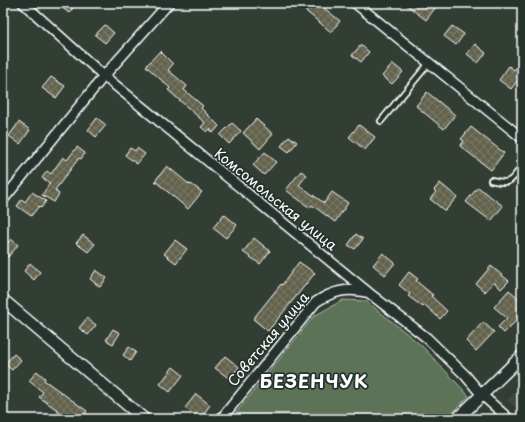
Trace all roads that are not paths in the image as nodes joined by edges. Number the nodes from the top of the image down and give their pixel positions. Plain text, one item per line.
1 (23, 3) edge
2 (170, 3) edge
3 (354, 3) edge
4 (429, 63) junction
5 (104, 76) junction
6 (381, 121) dead end
7 (522, 138) edge
8 (522, 166) edge
9 (491, 180) dead end
10 (3, 200) edge
11 (369, 293) junction
12 (3, 300) edge
13 (522, 356) edge
14 (482, 395) junction
15 (144, 419) edge
16 (221, 419) edge
17 (457, 419) edge
18 (509, 419) edge

1 - 5 street, Комсомольская улица
2 - 5 street
3 - 4 street
4 - 6 lane
4 - 7 street
5 - 10 street
5 - 11 street, Комсомольская улица
8 - 9 lane
11 - 14 street, Комсомольская улица
11 - 16 street, Советская улица
12 - 15 street
13 - 14 street
14 - 17 street
14 - 18 street, Комсомольская улица

